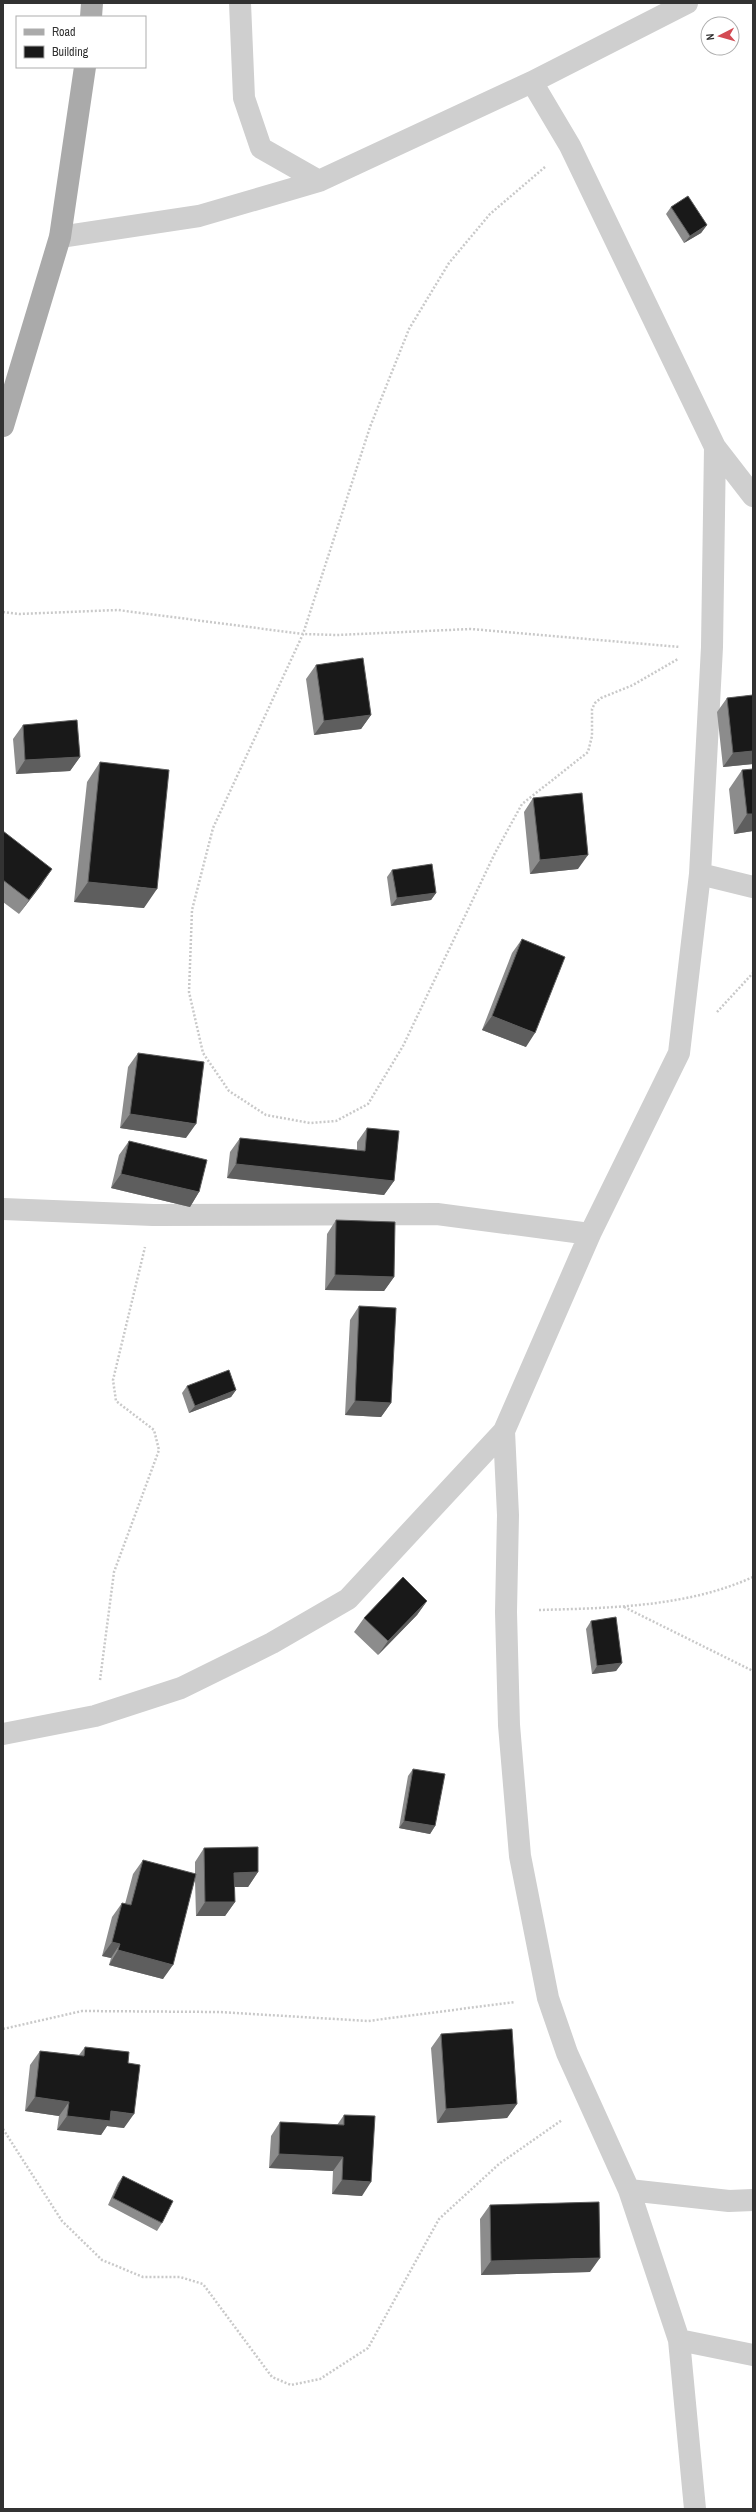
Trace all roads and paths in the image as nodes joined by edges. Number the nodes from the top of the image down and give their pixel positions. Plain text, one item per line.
1 (92, 3) edge
2 (240, 3) edge
3 (687, 3) edge
4 (91, 16) edge
5 (85, 68) edge
6 (532, 82) junction
7 (570, 146) junction
8 (319, 181) junction
9 (60, 237) junction
10 (3, 426) edge
11 (715, 447) junction
12 (753, 496) edge
13 (3, 612) edge
14 (303, 634) junction
15 (705, 648) junction
16 (700, 874) junction
17 (753, 887) edge
18 (3, 1209) edge
19 (152, 1215) junction
20 (590, 1234) junction
21 (504, 1431) junction
22 (753, 1577) edge
23 (624, 1607) junction
24 (506, 1612) junction
25 (753, 1671) edge
26 (95, 1716) junction
27 (3, 1734) edge
28 (548, 1998) junction
29 (3, 2029) edge
30 (589, 2101) junction
31 (3, 2129) edge
32 (629, 2190) junction
33 (753, 2200) edge
34 (679, 2340) junction
35 (753, 2354) edge
36 (695, 2509) edge

1 - 4 main road
2 - 8 street
3 - 6 street
5 - 9 main road
6 - 7 street
6 - 8 street
7 - 11 street
7 - 14 path
8 - 9 street
9 - 10 main road
11 - 12 street
11 - 15 street
13 - 14 path
14 - 15 path
14 - 15 path
15 - 16 street
16 - 17 street
16 - 20 street
18 - 19 street
19 - 20 street
19 - 26 path
20 - 21 street
21 - 24 street
21 - 26 street
22 - 23 path
23 - 24 path
23 - 25 path
24 - 28 street
26 - 27 street
28 - 29 path
28 - 30 street
30 - 31 path
30 - 32 street
32 - 33 street
32 - 34 street
34 - 35 street
34 - 36 street

